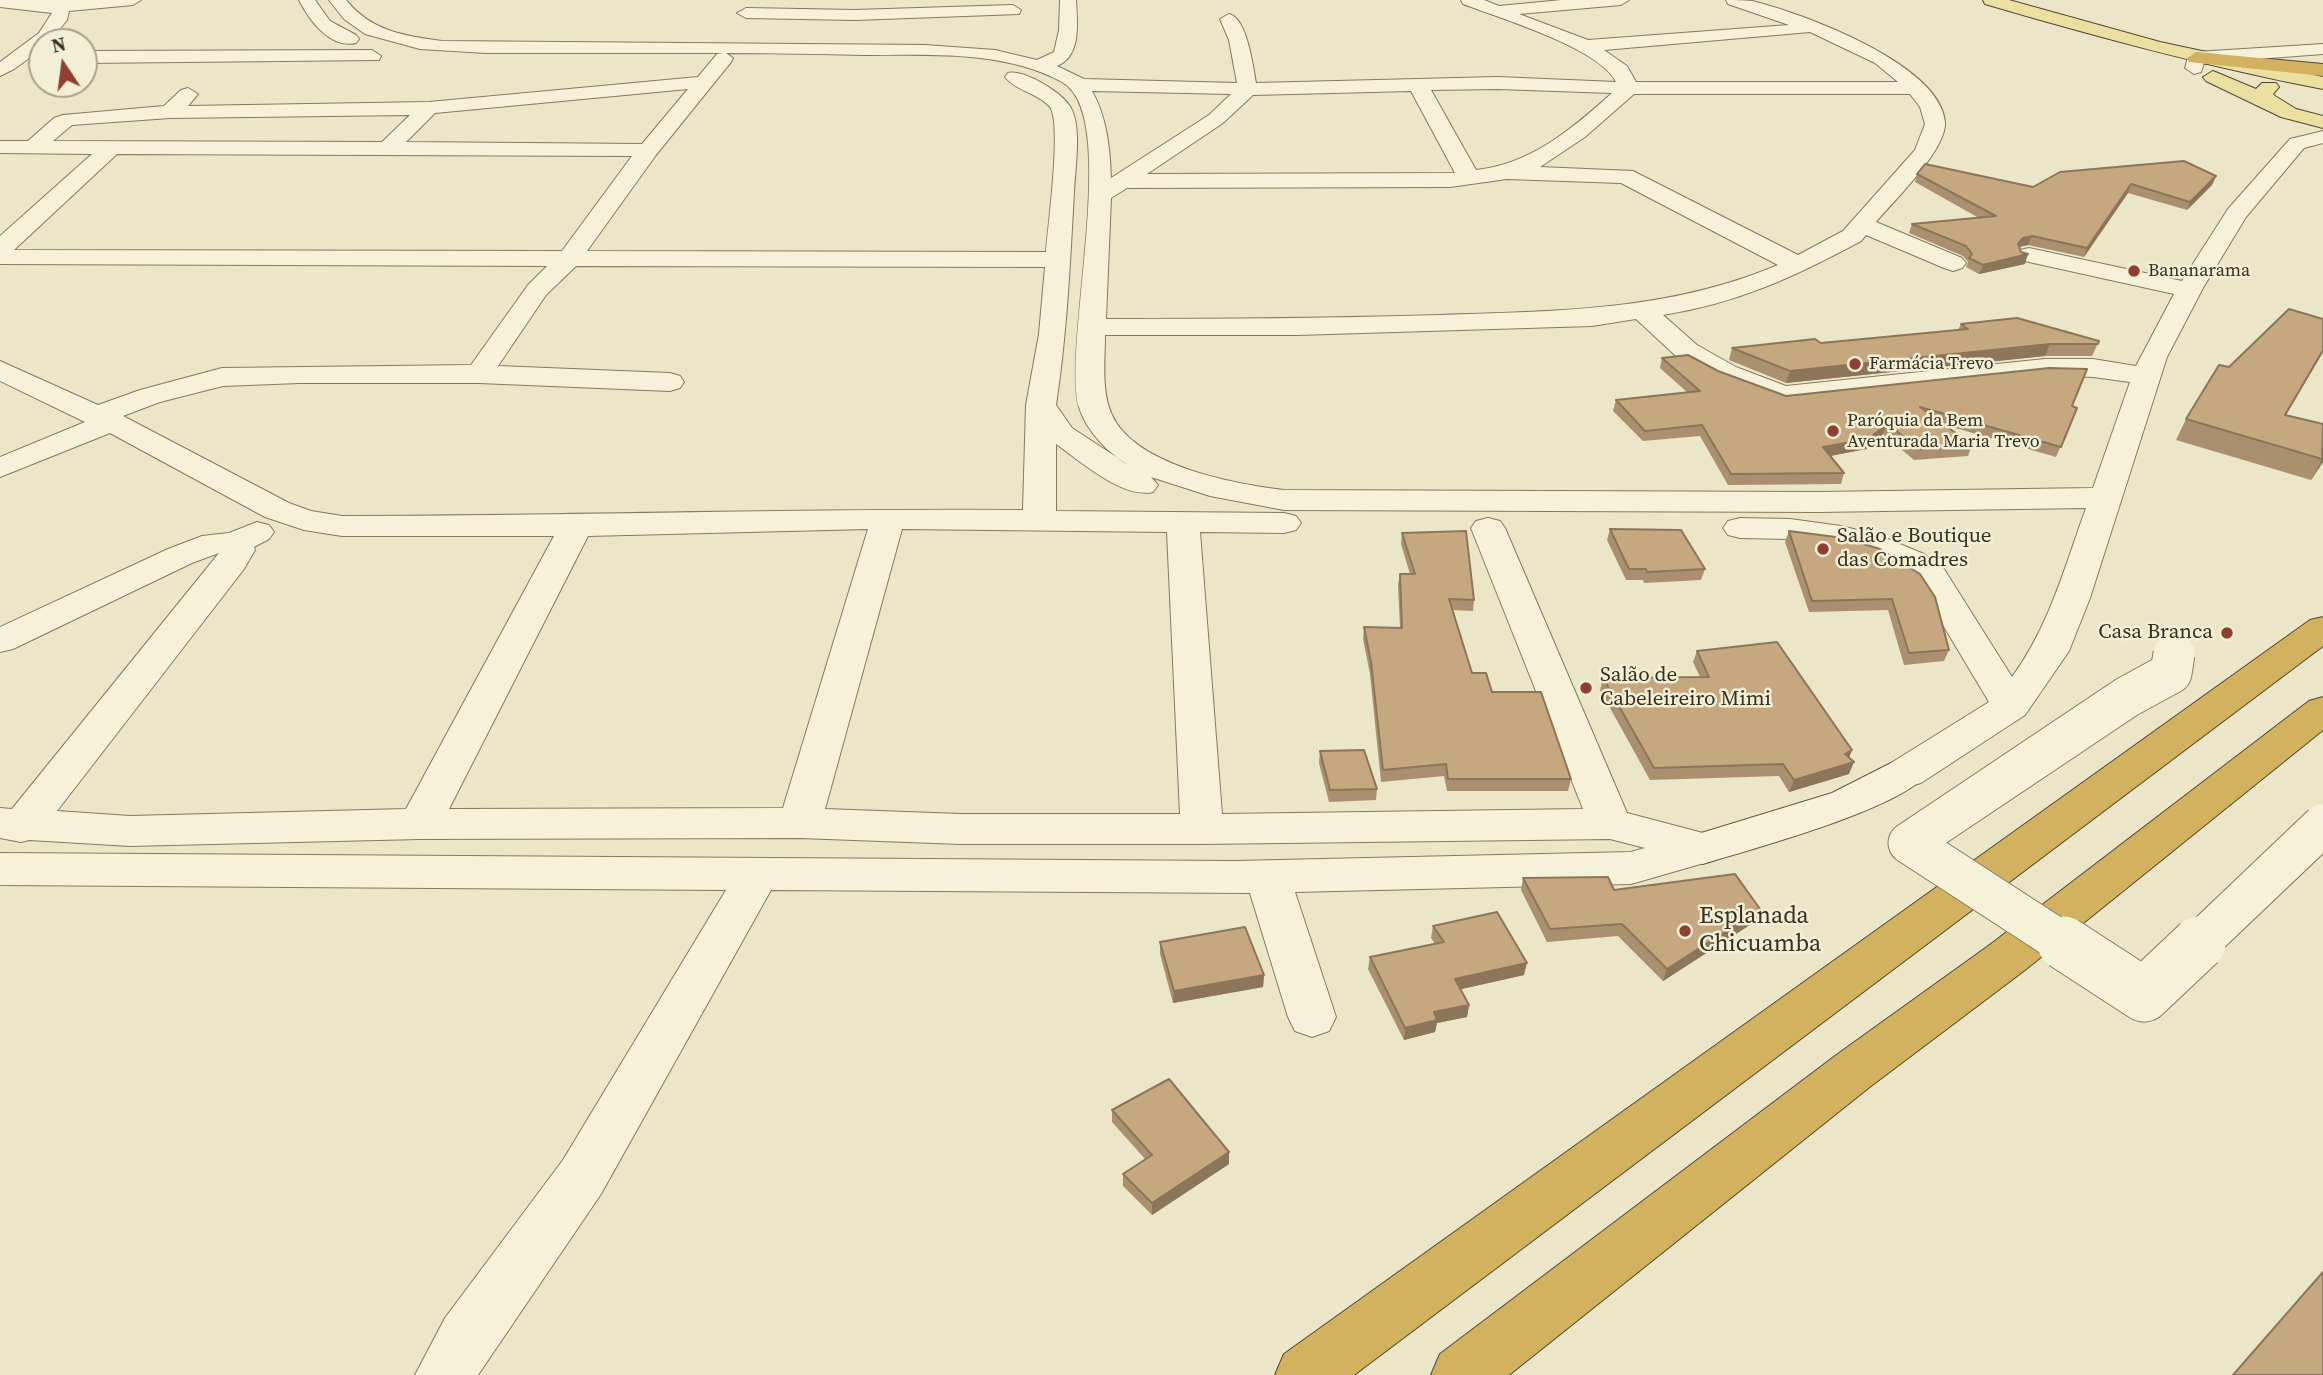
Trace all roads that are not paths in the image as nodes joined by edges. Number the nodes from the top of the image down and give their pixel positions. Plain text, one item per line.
1 (133, 0) edge
2 (307, 0) edge
3 (337, 0) edge
4 (1068, 0) edge
5 (1469, 0) edge
6 (1621, 0) edge
7 (1734, 0) edge
8 (1992, 0) edge
9 (0, 2) edge
10 (56, 6) junction
11 (748, 7) edge
12 (1013, 10) dead end
13 (1495, 10) junction
14 (1229, 19) dead end
15 (56, 28) edge
16 (1815, 29) junction
17 (330, 31) junction
18 (1586, 46) junction
19 (2323, 49) edge
20 (28, 50) edge
21 (727, 52) junction
22 (419, 56) junction
23 (98, 57) edge
24 (228, 57) junction
25 (268, 57) junction
26 (2195, 63) junction
27 (1039, 65) junction
28 (0, 70) edge
29 (2323, 71) edge
30 (705, 82) junction
31 (2323, 83) edge
32 (1079, 85) junction
33 (1418, 85) junction
34 (1916, 88) junction
35 (1248, 89) junction
36 (1629, 89) junction
37 (2271, 104) junction
38 (429, 108) junction
39 (170, 112) junction
40 (2323, 122) edge
41 (2305, 131) edge
42 (0, 147) edge
43 (34, 147) junction
44 (111, 148) junction
45 (388, 148) junction
46 (648, 150) junction
47 (1499, 173) junction
48 (1469, 178) junction
49 (1122, 181) junction
50 (1100, 195) junction
51 (1862, 225) junction
52 (0, 248) edge
53 (2029, 255) edge
54 (0, 257) edge
55 (1059, 260) junction
56 (567, 261) junction
57 (1953, 263) dead end
58 (1798, 265) junction
59 (2189, 290) junction
60 (1641, 310) junction
61 (1091, 327) junction
62 (0, 370) edge
63 (480, 374) junction
64 (2147, 376) junction
65 (670, 382) dead end
66 (1041, 405) junction
67 (104, 419) junction
68 (0, 468) edge
69 (2106, 499) junction
70 (290, 515) junction
71 (888, 519) junction
72 (1184, 521) junction
73 (1240, 521) junction
74 (1039, 523) junction
75 (576, 526) junction
76 (1488, 527) junction
77 (235, 543) junction
78 (2323, 628) edge
79 (0, 641) edge
80 (2174, 654) dead end
81 (2011, 706) junction
82 (2323, 710) edge
83 (800, 823) junction
84 (420, 824) junction
85 (1610, 824) junction
86 (11, 825) edge
87 (2323, 825) edge
88 (1202, 829) junction
89 (1703, 848) junction
90 (0, 869) edge
91 (759, 872) junction
92 (1267, 876) junction
93 (1312, 1017) dead end
94 (445, 1375) edge
95 (1305, 1375) edge
96 (1461, 1375) edge

1 - 10 street
2 - 17 street
3 - 21 street
4 - 27 street
5 - 13 street
6 - 13 street
7 - 16 street
8 - 26 main road
9 - 10 street
10 - 15 street
11 - 12 street
11 - 21 street
13 - 18 street
14 - 35 street
16 - 18 street
16 - 34 street
17 - 22 street
17 - 25 street
18 - 36 street
19 - 26 street
20 - 28 street
21 - 22 street
21 - 27 street
21 - 30 street
21 - 55 street
22 - 25 street
23 - 24 street
24 - 25 street
24 - 39 street
26 - 29 highway
26 - 31 main road
26 - 37 main road
27 - 32 street
30 - 38 street
30 - 46 street
31 - 37 main road
32 - 35 street
32 - 50 street
33 - 35 street
33 - 36 street
33 - 48 street
34 - 36 street
34 - 51 street
35 - 49 street
36 - 47 street
37 - 41 main road
38 - 39 street
38 - 45 street
39 - 43 street
40 - 41 main road
41 - 59 street
42 - 43 street
43 - 44 street
44 - 45 street
44 - 52 street
45 - 46 street
46 - 56 street
47 - 48 street
47 - 58 street
48 - 49 street
49 - 50 street
50 - 61 street
51 - 57 street
51 - 58 street
53 - 59 street
54 - 56 street
55 - 56 street
55 - 66 street
56 - 63 street
58 - 60 street
59 - 64 street
60 - 61 street
60 - 64 street
61 - 69 street
62 - 67 street
63 - 65 street
63 - 67 street
64 - 69 street
66 - 73 street
66 - 74 street
67 - 68 street
67 - 70 street
69 - 81 street
70 - 75 street
70 - 77 street
71 - 74 street
71 - 75 street
71 - 83 street
72 - 73 street
72 - 74 street
72 - 88 street
73 - 76 street
75 - 84 street
76 - 81 street
76 - 85 street
77 - 79 street
77 - 86 street
78 - 95 highway
80 - 87 street, bridge
81 - 89 street
82 - 96 highway
83 - 84 street
83 - 88 street
84 - 86 street
85 - 88 street
85 - 89 street
89 - 92 street
90 - 91 street
91 - 92 street
91 - 94 street
92 - 93 street

